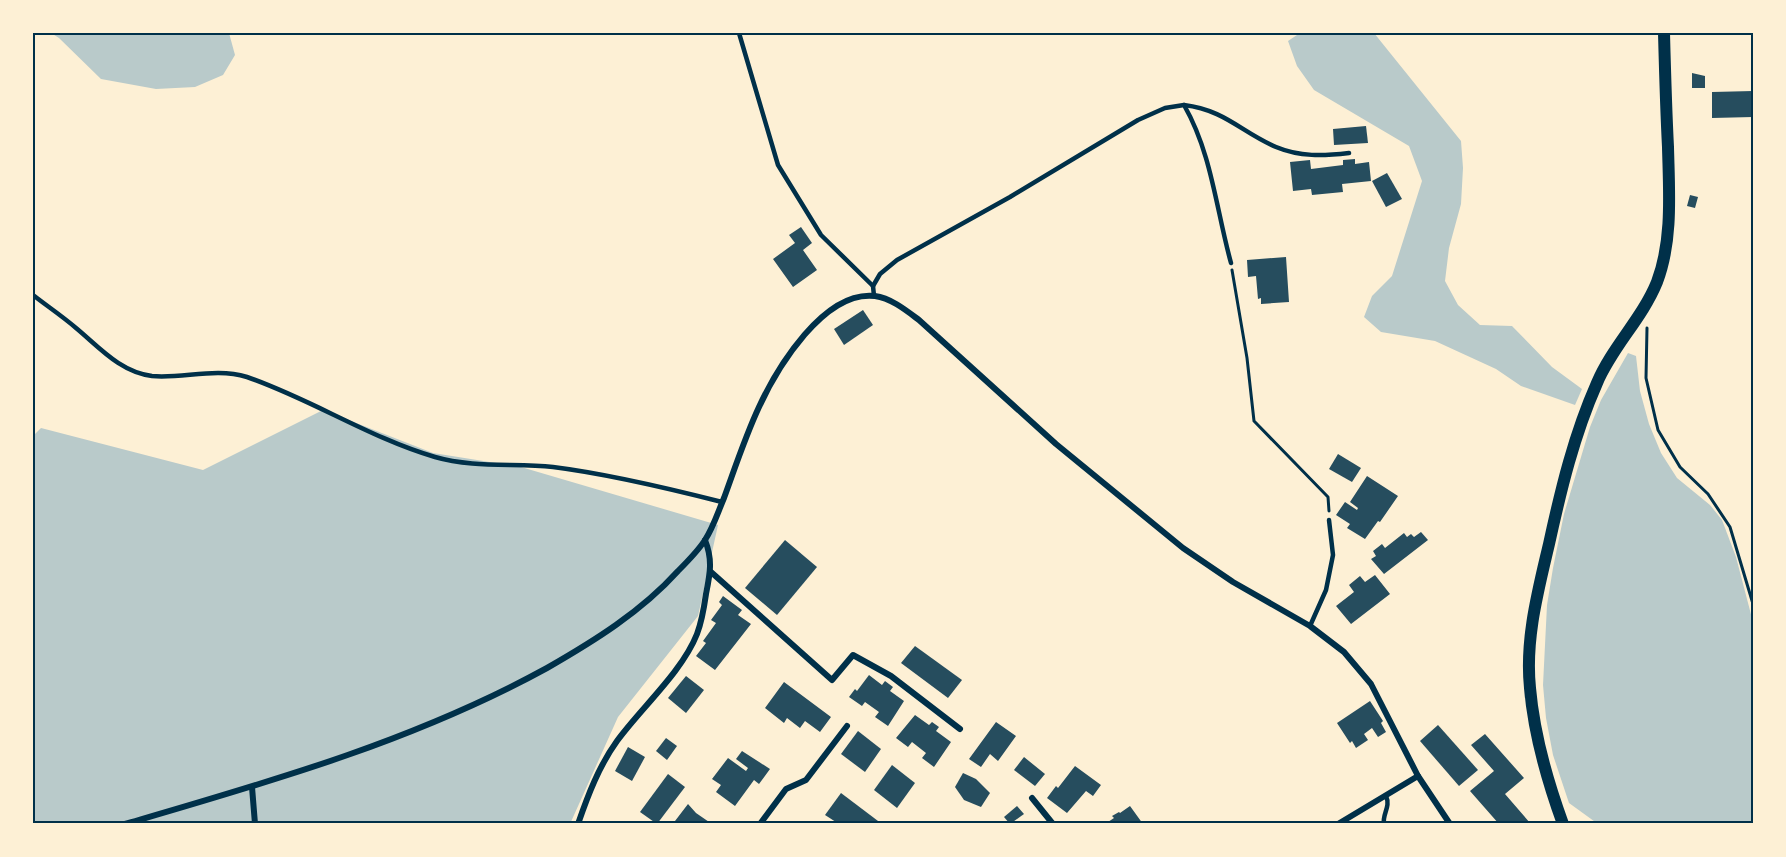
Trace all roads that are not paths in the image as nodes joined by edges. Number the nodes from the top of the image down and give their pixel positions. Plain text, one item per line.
1 (739, 33) edge
2 (1664, 33) edge
3 (1184, 105) junction
4 (1349, 153) dead end
5 (1231, 262) road end
6 (873, 286) junction
7 (33, 295) edge
8 (874, 296) junction
9 (722, 502) junction
10 (1329, 520) road end
11 (705, 540) junction
12 (711, 572) junction
13 (1310, 626) junction
14 (847, 726) dead end
15 (960, 729) dead end
16 (1418, 776) junction
17 (252, 788) junction
18 (1386, 796) junction
19 (1032, 798) dead end
20 (1383, 822) edge
21 (125, 824) edge
22 (255, 824) edge
23 (578, 824) edge
24 (760, 824) edge
25 (1053, 824) edge
26 (1338, 824) edge
27 (1450, 824) edge
28 (1563, 824) edge

1 - 6 lane
2 - 28 main road
3 - 4 lane
3 - 5 lane
3 - 6 lane
6 - 8 lane
7 - 9 lane
8 - 9 street
8 - 13 street
9 - 11 street
10 - 13 lane
11 - 12 street
11 - 17 street
12 - 15 street
12 - 23 street
13 - 16 street
14 - 24 street
16 - 18 street
16 - 27 street
17 - 21 street
17 - 22 street
18 - 20 lane
18 - 26 street
19 - 25 street

